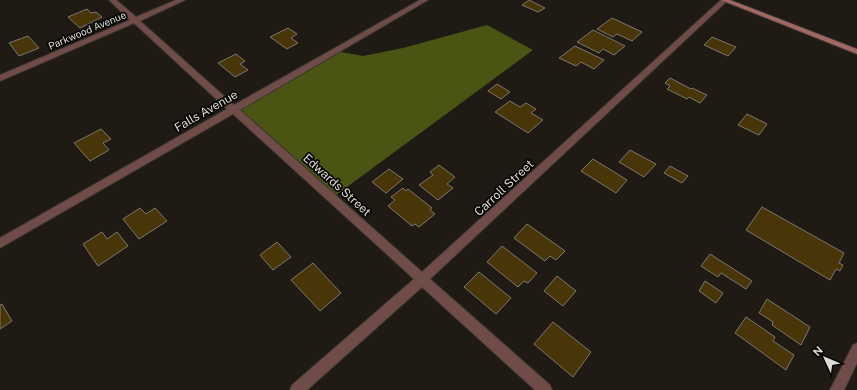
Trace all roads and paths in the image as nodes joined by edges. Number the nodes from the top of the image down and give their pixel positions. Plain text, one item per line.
1 (112, 0) edge
2 (182, 0) edge
3 (425, 0) edge
4 (725, 0) edge
5 (135, 20) junction
6 (857, 52) edge
7 (0, 78) edge
8 (234, 109) junction
9 (0, 243) edge
10 (422, 279) junction
11 (857, 349) edge
12 (297, 390) edge
13 (545, 390) edge
14 (837, 390) edge

1 - 5 street, Edwards Street
2 - 5 street, Parkwood Avenue
3 - 8 street, Falls Avenue
4 - 6 street
4 - 10 street, Carroll Street
5 - 7 street, Parkwood Avenue
5 - 8 street, Edwards Street
8 - 9 street, Falls Avenue
8 - 10 street, Edwards Street
10 - 12 street, Carroll Street
10 - 13 street, Edwards Street
11 - 14 street

